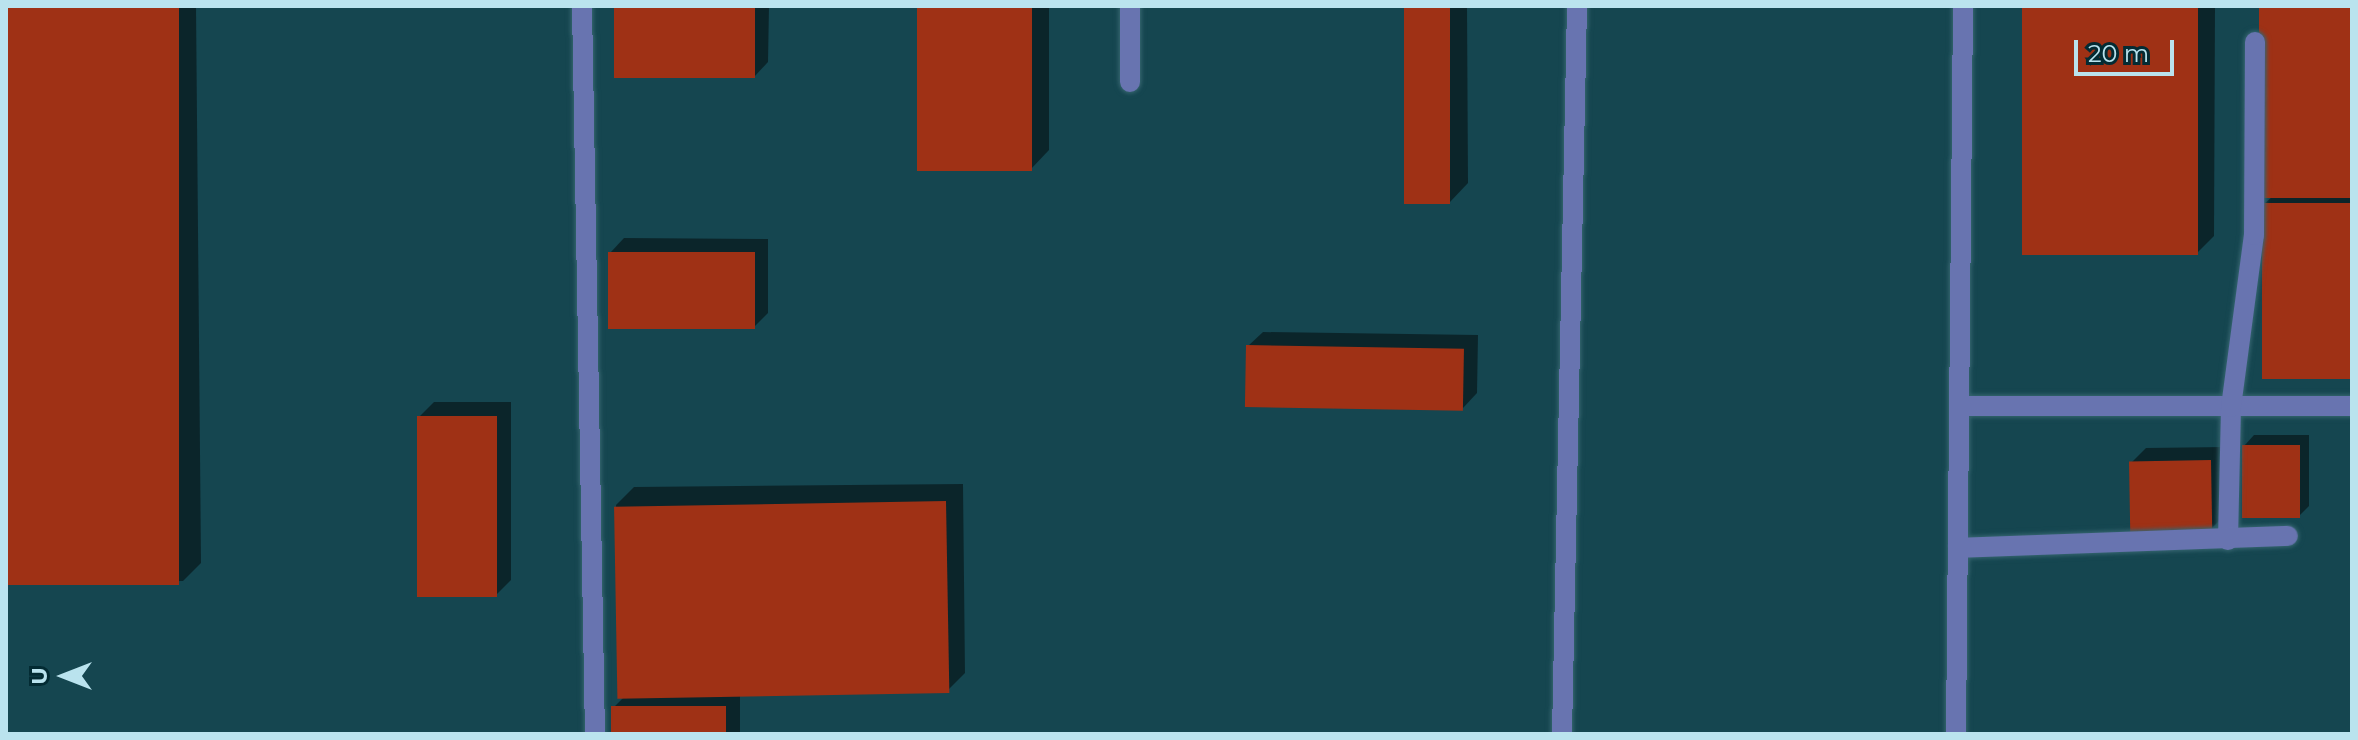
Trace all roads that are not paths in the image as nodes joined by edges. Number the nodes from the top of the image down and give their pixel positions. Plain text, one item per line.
1 (582, 6) edge
2 (1130, 6) edge
3 (1577, 6) edge
4 (1963, 6) edge
5 (2255, 42) dead end
6 (1130, 82) dead end
7 (1959, 406) junction
8 (2352, 406) edge
9 (2231, 407) junction
10 (2288, 536) dead end
11 (2228, 540) junction
12 (1958, 548) junction
13 (595, 734) edge
14 (1562, 734) edge
15 (1956, 734) edge

1 - 13 lane
2 - 6 lane
3 - 14 lane
4 - 7 lane
5 - 9 lane
7 - 9 lane
7 - 12 lane
8 - 9 lane
9 - 11 lane
10 - 11 lane
11 - 12 lane
12 - 15 lane

